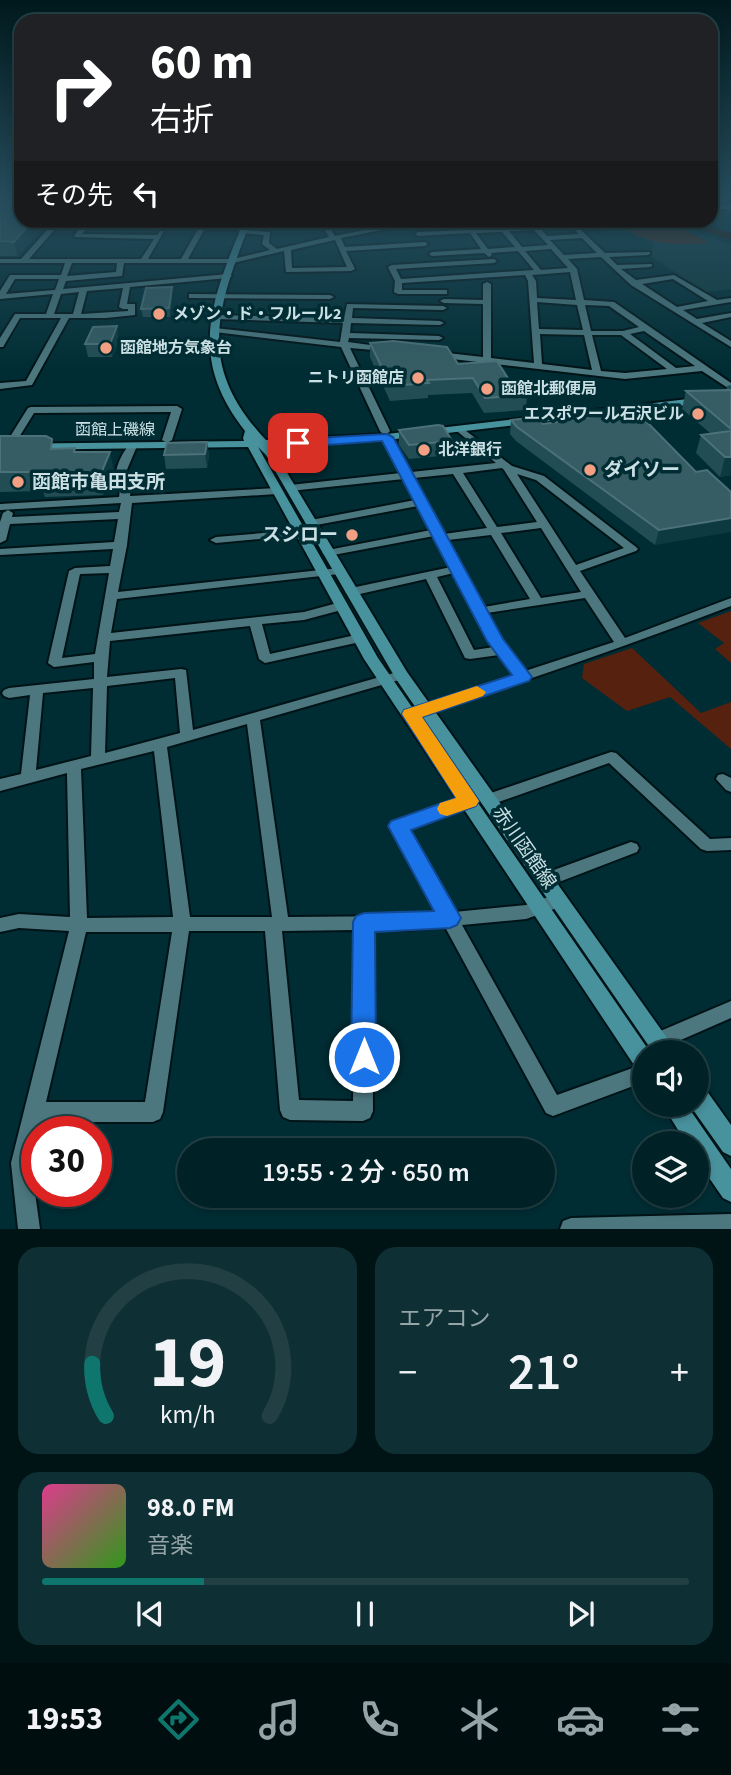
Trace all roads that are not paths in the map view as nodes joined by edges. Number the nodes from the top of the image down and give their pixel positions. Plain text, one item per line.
1 (28, 255) edge
2 (147, 255) edge
3 (186, 255) edge
4 (235, 255) edge
5 (257, 255) edge
6 (288, 255) edge
7 (346, 255) edge
8 (395, 255) edge
9 (433, 255) edge
10 (489, 255) edge
11 (525, 255) edge
12 (595, 255) edge
13 (602, 255) edge
14 (562, 257) joint
15 (24, 260) junction
16 (70, 260) junction
17 (0, 261) edge
18 (121, 261) junction
19 (143, 261) junction
20 (183, 261) junction
21 (233, 261) junction
22 (494, 261) junction
23 (440, 265) junction
24 (650, 265) dead end
25 (404, 267) junction
26 (615, 267) junction
27 (573, 271) junction
28 (539, 272) junction
29 (528, 273) junction
30 (504, 275) junction
31 (228, 276) junction
32 (63, 278) junction
33 (448, 279) junction
34 (399, 281) junction
35 (634, 283) junction
36 (487, 284) dead end
37 (127, 285) junction
38 (84, 289) junction
39 (58, 291) junction
40 (223, 295) junction
41 (191, 296) dead end
42 (0, 297) edge
43 (444, 300) junction
44 (533, 300) junction
45 (731, 300) edge
46 (580, 301) junction
47 (350, 302) junction
48 (487, 302) junction
49 (718, 302) junction
50 (731, 306) edge
51 (676, 309) junction
52 (731, 315) edge
53 (48, 316) junction
54 (71, 316) junction
55 (218, 317) junction
56 (348, 321) junction
57 (695, 322) junction
58 (440, 323) junction
59 (646, 328) junction
60 (705, 329) junction
61 (215, 330) junction
62 (536, 331) junction
63 (692, 331) dead end
64 (589, 333) junction
65 (623, 333) junction
66 (439, 338) junction
67 (344, 340) junction
68 (0, 344) edge
69 (731, 345) edge
70 (397, 350) edge
71 (423, 353) edge
72 (436, 355) junction
73 (487, 360) junction
74 (538, 366) junction
75 (703, 368) junction
76 (676, 372) junction
77 (597, 373) junction
78 (0, 386) edge
79 (731, 389) edge
80 (731, 397) edge
81 (461, 430) junction
82 (386, 434) junction
83 (255, 439) junction
84 (0, 440) edge
85 (13, 440) junction
86 (167, 440) junction
87 (132, 446) junction
88 (0, 447) edge
89 (506, 466) junction
90 (457, 471) junction
91 (408, 477) junction
92 (284, 490) junction
93 (126, 500) junction
94 (421, 502) junction
95 (5, 506) edge
96 (125, 515) junction
97 (4, 522) edge
98 (544, 524) junction
99 (306, 528) junction
100 (493, 531) junction
101 (439, 535) junction
102 (0, 540) edge
103 (216, 540) dead end
104 (121, 545) junction
105 (0, 552) edge
106 (328, 553) junction
107 (117, 569) junction
108 (457, 569) junction
109 (573, 569) junction
110 (331, 572) junction
111 (430, 575) junction
112 (589, 594) junction
113 (112, 596) junction
114 (346, 599) junction
115 (538, 602) junction
116 (731, 602) edge
117 (479, 611) junction
118 (255, 621) junction
119 (104, 638) junction
120 (360, 639) junction
121 (623, 643) junction
122 (502, 650) junction
123 (101, 657) junction
124 (393, 677) junction
125 (523, 677) junction
126 (100, 682) junction
127 (37, 690) junction
128 (9, 693) dead end
129 (418, 711) junction
130 (253, 717) junction
131 (187, 737) junction
132 (160, 744) junction
133 (99, 761) junction
134 (74, 768) junction
135 (28, 778) junction
136 (0, 785) edge
137 (490, 799) junction
138 (469, 801) junction
139 (731, 844) edge
140 (631, 848) dead end
141 (546, 880) junction
142 (559, 900) junction
143 (540, 907) junction
144 (450, 918) junction
145 (364, 922) junction
146 (182, 924) junction
147 (277, 924) junction
148 (0, 925) edge
149 (79, 925) junction
150 (731, 1009) edge
151 (658, 1040) edge
152 (673, 1040) edge
153 (632, 1043) edge
154 (632, 1077) edge
155 (34, 1112) junction
156 (709, 1113) edge
157 (682, 1117) edge
158 (731, 1144) edge
159 (731, 1190) edge
160 (731, 1225) edge
161 (29, 1229) edge
162 (572, 1229) edge

1 - 15 street
2 - 19 street
3 - 20 street
4 - 21 main road, 赤川函館線
5 - 21 street
6 - 7 street
8 - 25 street
9 - 23 street
10 - 22 street
11 - 28 street
12 - 14 street
13 - 26 street
14 - 27 street
15 - 16 street
15 - 17 street
16 - 18 street
16 - 32 street
18 - 19 street
18 - 32 street
19 - 20 street
20 - 21 street
21 - 31 main road, 赤川函館線
22 - 23 street
22 - 30 street
23 - 25 street
23 - 33 street
24 - 26 street
25 - 34 street
26 - 35 street
27 - 28 street
27 - 46 street
28 - 29 street
29 - 30 street
29 - 44 street
30 - 33 street
31 - 37 street
31 - 40 main road, 赤川函館線
32 - 39 street
32 - 42 street
33 - 34 street
33 - 43 street
34 - 43 street
35 - 49 street
35 - 51 street
36 - 48 street
37 - 38 street
37 - 54 street
38 - 39 street
38 - 54 street
39 - 42 street
39 - 53 street
40 - 41 street
40 - 47 street
40 - 55 main road, 赤川函館線
43 - 47 street
43 - 48 street
43 - 58 street
44 - 46 street
44 - 62 street
45 - 49 street
46 - 59 street
46 - 64 street
47 - 56 street
48 - 73 street
49 - 50 street
49 - 51 street
51 - 57 street
52 - 57 street
53 - 54 street
53 - 68 street
54 - 78 street
55 - 56 street
55 - 61 main road, 赤川函館線
56 - 58 street
56 - 67 street
57 - 60 street
58 - 66 street
59 - 65 street
59 - 75 street
60 - 63 street
60 - 69 street
61 - 67 street
61 - 83 main road, 赤川函館線
62 - 64 street
62 - 74 street
64 - 65 street
64 - 77 street
65 - 76 street
66 - 67 street
66 - 72 street
67 - 70 street
67 - 82 street
71 - 72 street
72 - 73 street
73 - 74 street
74 - 77 street
75 - 76 street
75 - 79 street
76 - 77 street
79 - 82 main road, 函館上磯線
80 - 81 main road, 函館上磯線
81 - 82 main road, 函館上磯線
81 - 89 street
82 - 83 main road, 函館上磯線
82 - 91 street
83 - 86 main road, 函館上磯線
83 - 87 main road, 函館上磯線
83 - 92 main road, 赤川函館線
84 - 85 main road, 函館上磯線
85 - 86 main road, 函館上磯線
85 - 86 street
87 - 88 main road, 函館上磯線
87 - 93 street
89 - 90 street
89 - 98 street
89 - 109 street
90 - 91 street
90 - 100 street
91 - 92 street
91 - 94 street
92 - 93 street
92 - 99 main road, 赤川函館線
93 - 95 street
93 - 96 street
94 - 99 street
94 - 101 street
95 - 97 street
96 - 97 street
96 - 104 street
97 - 102 street
98 - 100 street
98 - 109 street
99 - 103 street
99 - 106 main road, 赤川函館線
99 - 110 main road, 赤川函館線
100 - 101 street
100 - 115 street
101 - 106 street
101 - 108 street
104 - 105 street
104 - 107 street
106 - 110 main road, 赤川函館線
107 - 113 street
107 - 123 street
108 - 111 street
108 - 117 street
109 - 112 street
110 - 113 street
110 - 114 main road, 赤川函館線
111 - 114 street
111 - 122 street
112 - 115 street
112 - 121 street
113 - 119 street
114 - 118 street
114 - 120 main road, 赤川函館線
114 - 124 main road, 赤川函館線
115 - 117 street
116 - 121 street
117 - 122 street
118 - 119 street
118 - 120 street
119 - 123 street
120 - 124 main road, 赤川函館線
121 - 125 street
122 - 125 street
123 - 126 street
124 - 129 main road, 赤川函館線
124 - 130 street
125 - 129 street
126 - 127 street
126 - 131 street
126 - 133 street
127 - 128 street
127 - 135 street
129 - 137 main road, 赤川函館線
129 - 138 main road, 赤川函館線
130 - 131 street
130 - 147 street
131 - 132 street
132 - 133 street
132 - 146 street
133 - 134 street
134 - 135 street
134 - 149 street
135 - 136 street
137 - 139 street
137 - 141 main road, 赤川函館線
138 - 143 main road, 赤川函館線
138 - 144 street
140 - 141 street
141 - 142 main road, 赤川函館線
142 - 143 street
142 - 151 main road, 赤川函館線
143 - 144 street
143 - 153 main road, 赤川函館線
144 - 145 street
144 - 154 street
145 - 147 street
145 - 147 street
146 - 147 street
146 - 149 street
146 - 155 street
148 - 149 street
149 - 155 street
150 - 152 street
155 - 161 street
156 - 158 main road
157 - 159 main road
160 - 162 street

